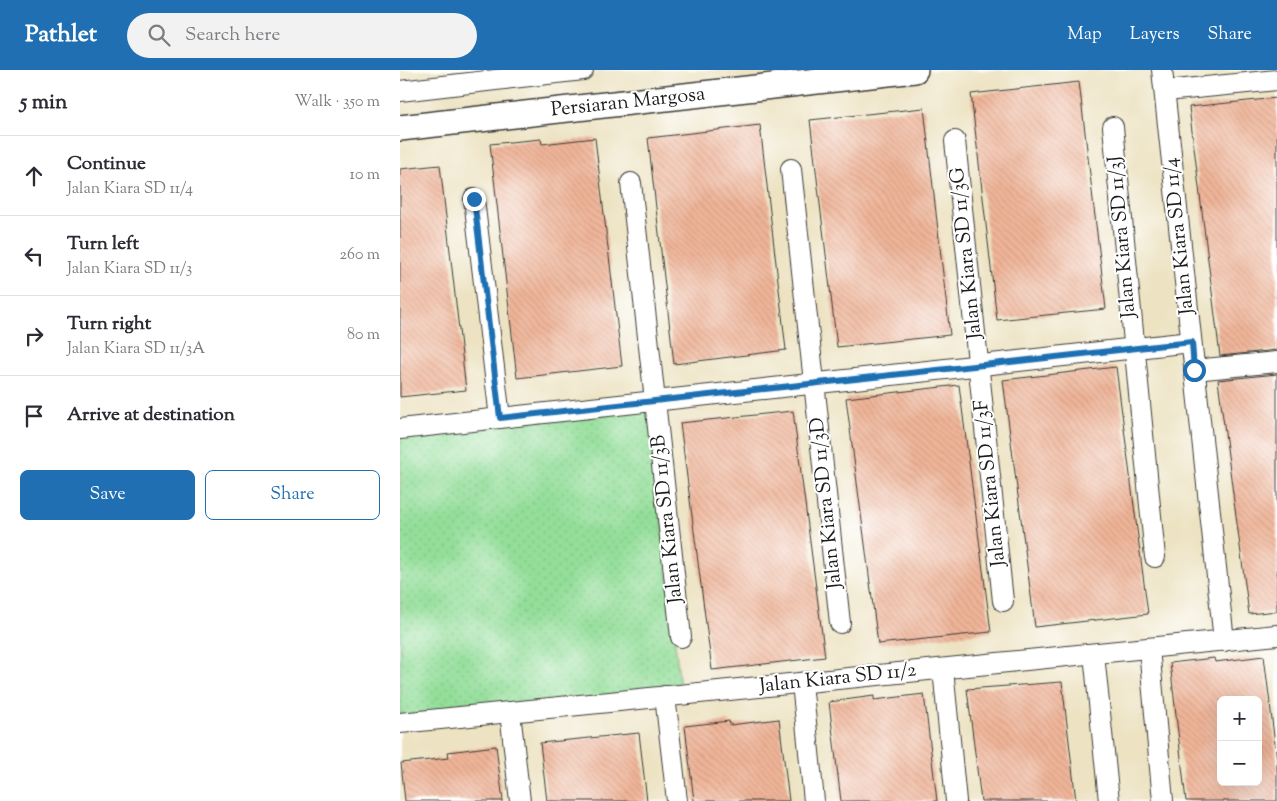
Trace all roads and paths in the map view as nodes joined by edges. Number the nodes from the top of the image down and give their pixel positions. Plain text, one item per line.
1 (584, 70) edge
2 (916, 70) edge
3 (1162, 70) edge
4 (452, 77) edge
5 (1277, 80) edge
6 (400, 91) edge
7 (1165, 91) junction
8 (1113, 127) dead end
9 (400, 128) edge
10 (955, 141) dead end
11 (791, 168) dead end
12 (631, 183) dead end
13 (474, 199) dead end
14 (1192, 342) junction
15 (1134, 348) junction
16 (1277, 362) edge
17 (978, 365) junction
18 (1194, 370) junction
19 (813, 383) junction
20 (655, 400) junction
21 (500, 418) junction
22 (400, 429) edge
23 (1155, 557) dead end
24 (1003, 601) dead end
25 (840, 623) dead end
26 (1277, 636) edge
27 (681, 637) dead end
28 (1224, 641) junction
29 (1148, 648) junction
30 (1094, 654) junction
31 (943, 669) junction
32 (802, 683) junction
33 (665, 696) junction
34 (510, 712) junction
35 (400, 723) edge
36 (520, 801) edge
37 (677, 801) edge
38 (814, 801) edge
39 (956, 801) edge
40 (1109, 801) edge
41 (1163, 801) edge

1 - 4 street
2 - 9 street, Persiaran Margosa
3 - 7 street, Jalan Kiara SD 11/4
4 - 6 street
5 - 7 street
7 - 14 street, Jalan Kiara SD 11/4
8 - 15 street, Jalan Kiara SD 11/3J
10 - 17 street, Jalan Kiara SD 11/3G
11 - 19 street, Jalan Kiara SD 11/3D
12 - 20 street, Jalan Kiara SD 11/3B
13 - 21 street
14 - 15 street
14 - 18 street, Jalan Kiara SD 11/4
15 - 17 street
15 - 23 street, Jalan Kiara SD 11/3J
16 - 18 street
17 - 19 street
17 - 24 street, Jalan Kiara SD 11/3F
18 - 28 street, Jalan Kiara SD 11/4
19 - 20 street
19 - 25 street, Jalan Kiara SD 11/3D
20 - 21 street
20 - 27 street, Jalan Kiara SD 11/3B
21 - 22 street
26 - 28 street, Jalan Kiara SD 11/2
28 - 29 street, Jalan Kiara SD 11/2
29 - 30 street, Jalan Kiara SD 11/2
29 - 41 street
30 - 31 street, Jalan Kiara SD 11/2
30 - 40 street
31 - 32 street, Jalan Kiara SD 11/2
31 - 39 street
32 - 33 street, Jalan Kiara SD 11/2
32 - 38 street
33 - 34 street, Jalan Kiara SD 11/2
33 - 37 street
34 - 35 street, Jalan Kiara SD 11/2
34 - 36 street

